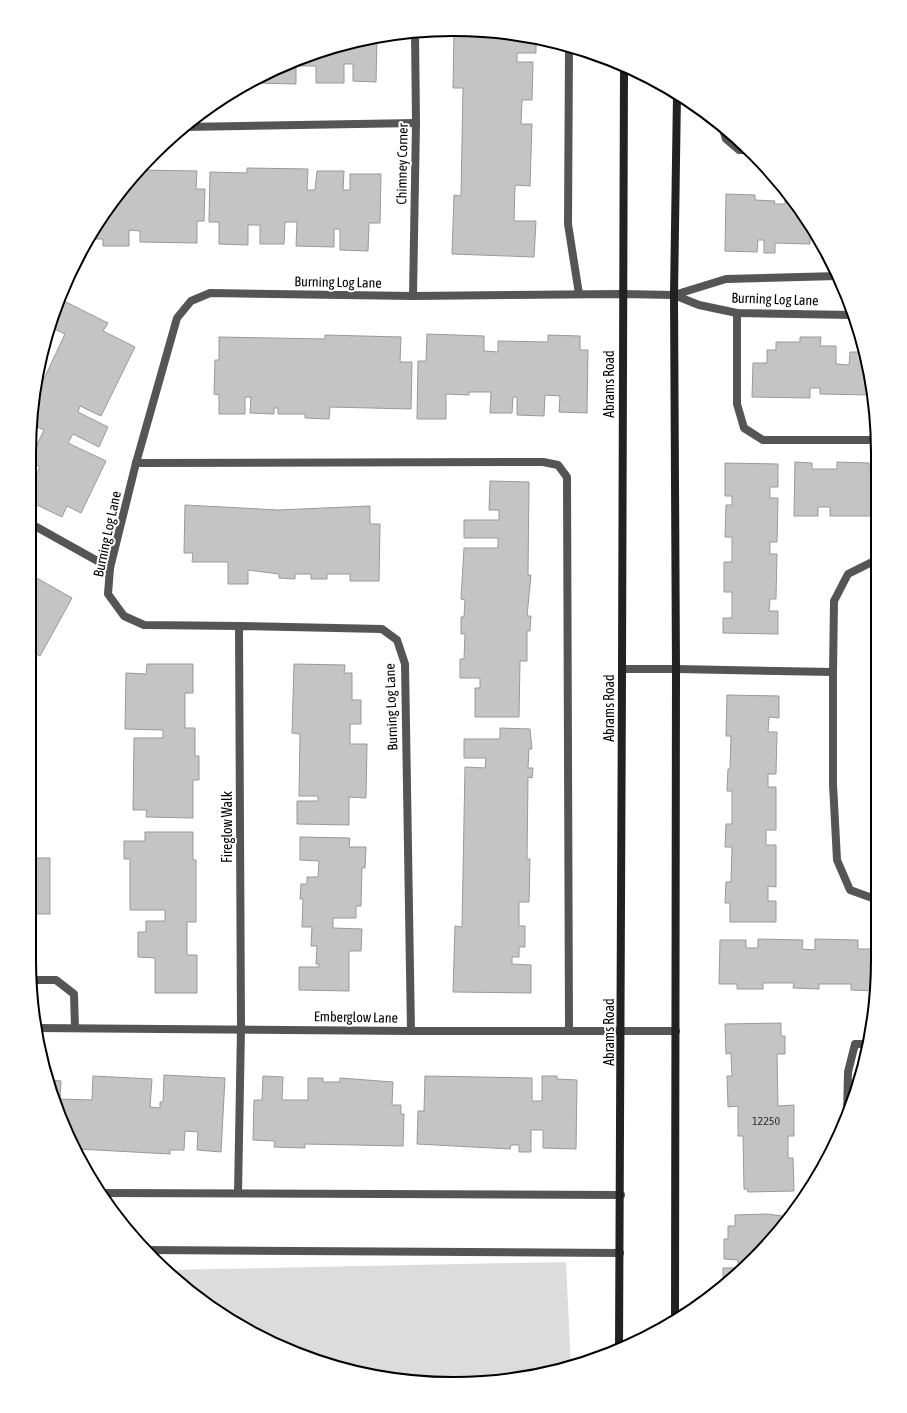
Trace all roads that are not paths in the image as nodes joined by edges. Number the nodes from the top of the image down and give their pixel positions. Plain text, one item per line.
1 (415, 38) edge
2 (569, 52) edge
3 (624, 73) edge
4 (677, 101) edge
5 (416, 123) junction
6 (193, 127) edge
7 (725, 137) edge
8 (740, 150) edge
9 (831, 276) edge
10 (579, 294) junction
11 (622, 294) junction
12 (674, 295) junction
13 (413, 296) junction
14 (737, 313) junction
15 (847, 315) edge
16 (870, 440) edge
17 (136, 463) junction
18 (36, 527) edge
19 (871, 562) edge
20 (110, 568) junction
21 (239, 626) junction
22 (622, 669) junction
23 (676, 669) junction
24 (832, 672) junction
25 (871, 898) edge
26 (37, 980) edge
27 (42, 1028) edge
28 (76, 1028) junction
29 (241, 1029) junction
30 (411, 1031) junction
31 (569, 1031) junction
32 (622, 1031) junction
33 (676, 1031) junction
34 (862, 1044) edge
35 (847, 1098) edge
36 (107, 1193) edge
37 (238, 1194) junction
38 (620, 1195) junction
39 (154, 1250) edge
40 (620, 1253) junction
41 (675, 1313) edge
42 (619, 1342) edge

1 - 5 street, Chimney Corner
2 - 10 street
3 - 11 main road, Abrams Road
4 - 12 main road
5 - 6 street
5 - 13 street, Chimney Corner
7 - 8 street
9 - 12 street, Burning Log Lane
10 - 11 street, Burning Log Lane
10 - 13 street, Burning Log Lane
11 - 12 street, Burning Log Lane
11 - 22 main road, Abrams Road
12 - 14 street, Burning Log Lane
12 - 23 main road
13 - 17 street, Burning Log Lane
14 - 15 street, Burning Log Lane
14 - 16 street
17 - 20 street, Burning Log Lane
17 - 31 street
18 - 20 street
19 - 24 street
20 - 21 street, Burning Log Lane
21 - 29 street, Fireglow Walk
21 - 30 street, Burning Log Lane
22 - 23 street
22 - 32 main road, Abrams Road
23 - 24 street
23 - 33 main road
24 - 25 street
26 - 28 street
27 - 28 street, Emberglow Lane
28 - 29 street, Emberglow Lane
29 - 30 street, Emberglow Lane
29 - 37 street, Fireglow Walk
30 - 31 street, Emberglow Lane
31 - 32 street, Emberglow Lane
32 - 33 street, Emberglow Lane
32 - 38 main road, Abrams Road
33 - 41 main road
34 - 35 street
36 - 37 street
37 - 38 street
38 - 40 main road, Abrams Road
39 - 40 street
40 - 42 main road, Abrams Road

